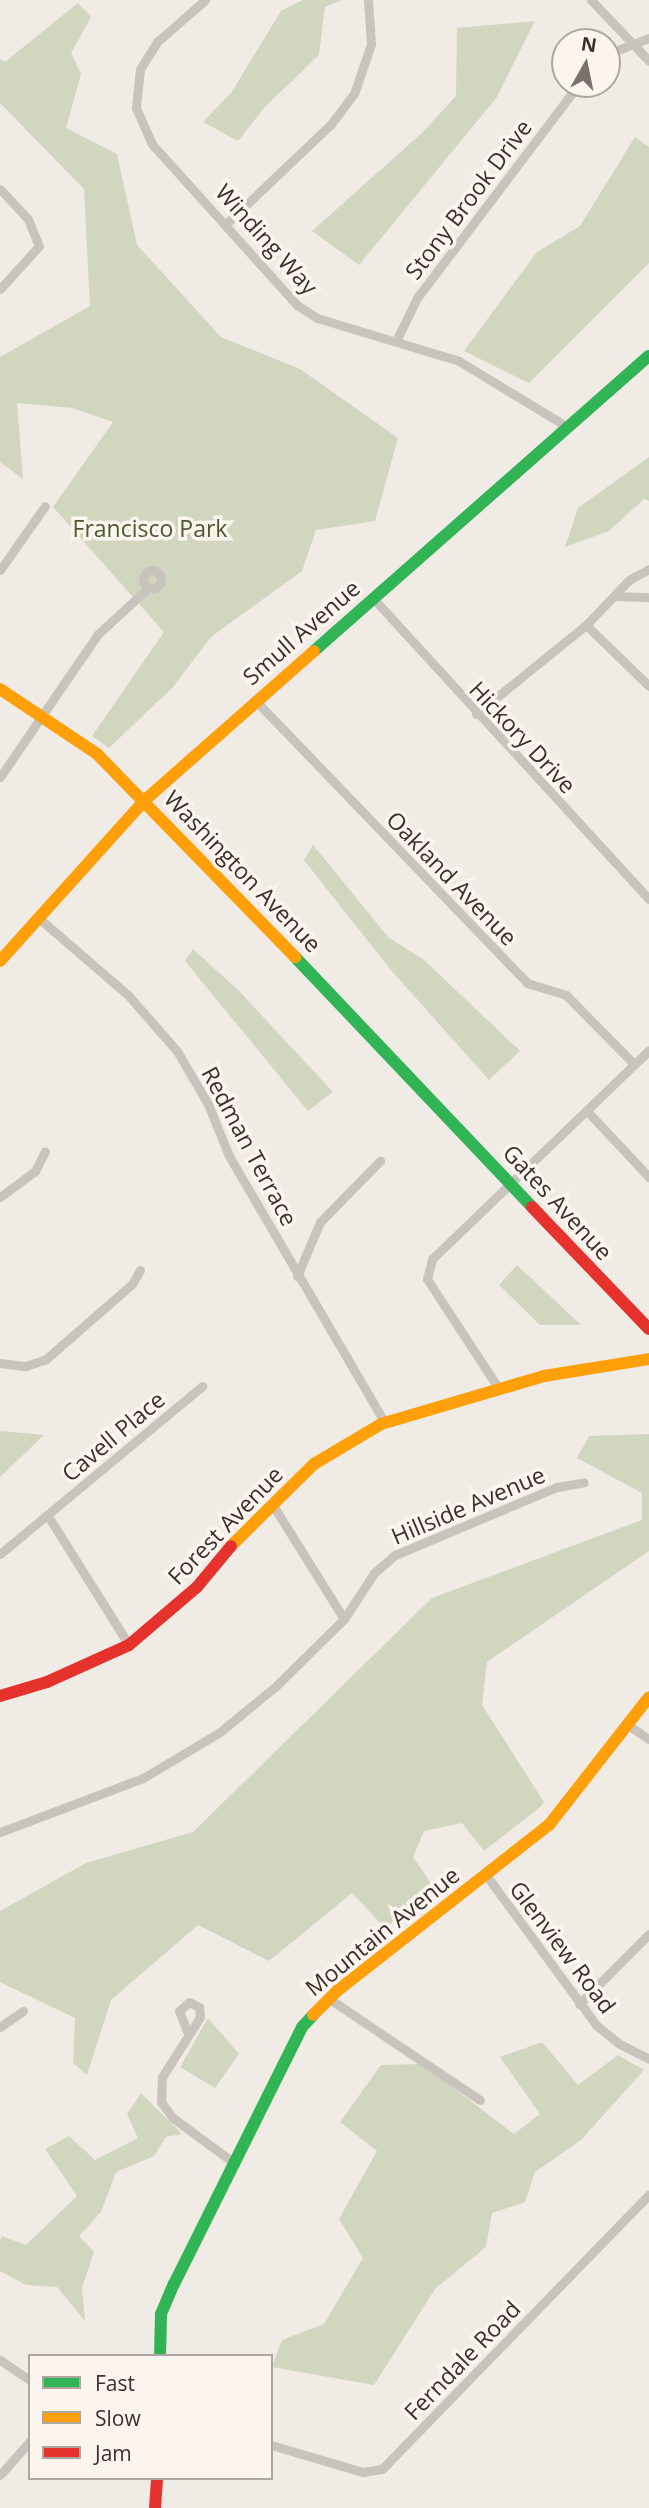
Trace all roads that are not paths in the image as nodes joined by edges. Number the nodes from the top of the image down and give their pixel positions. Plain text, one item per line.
1 (205, 0) edge
2 (368, 0) edge
3 (591, 0) edge
4 (649, 38) edge
5 (632, 45) junction
6 (621, 49) edge
7 (649, 61) edge
8 (568, 98) edge
9 (0, 189) edge
10 (228, 223) junction
11 (0, 289) edge
12 (396, 341) junction
13 (649, 356) edge
14 (566, 426) junction
15 (45, 506) dead end
16 (649, 569) edge
17 (0, 570) edge
18 (149, 588) dead end
19 (615, 596) junction
20 (372, 597) junction
21 (649, 597) edge
22 (586, 625) junction
23 (649, 686) edge
24 (0, 689) edge
25 (255, 700) junction
26 (42, 715) junction
27 (476, 715) junction
28 (0, 777) edge
29 (145, 800) junction
30 (649, 900) edge
31 (41, 920) junction
32 (2, 954) edge
33 (649, 1050) edge
34 (633, 1063) junction
35 (438, 1104) joint
36 (587, 1111) junction
37 (45, 1151) dead end
38 (380, 1161) dead end
39 (649, 1177) edge
40 (510, 1181) junction
41 (0, 1197) edge
42 (140, 1270) dead end
43 (297, 1276) junction
44 (649, 1329) edge
45 (649, 1359) edge
46 (0, 1363) edge
47 (202, 1386) dead end
48 (499, 1389) junction
49 (385, 1423) junction
50 (584, 1482) dead end
51 (274, 1507) junction
52 (47, 1516) junction
53 (0, 1554) edge
54 (344, 1619) junction
55 (129, 1645) junction
56 (0, 1696) edge
57 (649, 1697) edge
58 (628, 1725) junction
59 (649, 1739) edge
60 (0, 1832) edge
61 (486, 1875) junction
62 (649, 1934) edge
63 (328, 1998) junction
64 (579, 2004) junction
65 (23, 2011) dead end
66 (0, 2027) edge
67 (188, 2034) dead end
68 (649, 2059) edge
69 (480, 2099) dead end
70 (233, 2162) junction
71 (649, 2194) edge
72 (160, 2354) edge
73 (0, 2360) edge
74 (28, 2379) edge
75 (28, 2443) edge
76 (273, 2446) edge
77 (0, 2475) edge
78 (157, 2480) edge
79 (155, 2508) edge

1 - 10 street, Winding Way
2 - 10 street
3 - 5 street
4 - 5 street
5 - 6 street
5 - 7 street
8 - 12 street, Stony Brook Drive
9 - 11 street
10 - 12 street, Winding Way
12 - 14 street, Winding Way
13 - 14 street, Smull Avenue
14 - 20 street, Smull Avenue
15 - 17 street
16 - 19 street
18 - 26 street
19 - 21 street
19 - 22 street
20 - 25 street, Smull Avenue
20 - 27 street, Hickory Drive
22 - 23 street
22 - 27 street
24 - 26 street, Washington Avenue
25 - 29 street, Smull Avenue
25 - 34 street, Oakland Avenue
26 - 28 street
26 - 29 street, Washington Avenue
27 - 30 street, Hickory Drive
29 - 31 street, Smull Avenue
29 - 35 street, Washington Avenue
31 - 32 street, Smull Avenue
31 - 43 street, Redman Terrace
33 - 34 street
34 - 36 street
35 - 40 street, Gates Avenue
36 - 39 street
36 - 40 street
37 - 41 street
38 - 43 street
40 - 44 street, Gates Avenue
40 - 48 street
42 - 46 street
43 - 49 street, Redman Terrace
45 - 48 street, Forest Avenue
47 - 52 street, Cavell Place
48 - 49 street, Forest Avenue
49 - 51 street, Forest Avenue
50 - 54 street, Hillside Avenue
51 - 54 street
51 - 55 street, Forest Avenue
52 - 53 street, Cavell Place
52 - 55 street
54 - 60 street, Hillside Avenue
55 - 56 street, Forest Avenue
57 - 58 street, Mountain Avenue
58 - 59 street
58 - 61 street, Mountain Avenue
61 - 63 street, Mountain Avenue
61 - 64 street, Glenview Road
62 - 64 street
63 - 69 street
63 - 70 street, Mountain Avenue
64 - 68 street, Glenview Road
65 - 66 street
67 - 70 street
70 - 72 street, Mountain Avenue
71 - 76 street, Ferndale Road
73 - 74 street
75 - 77 street
78 - 79 street

